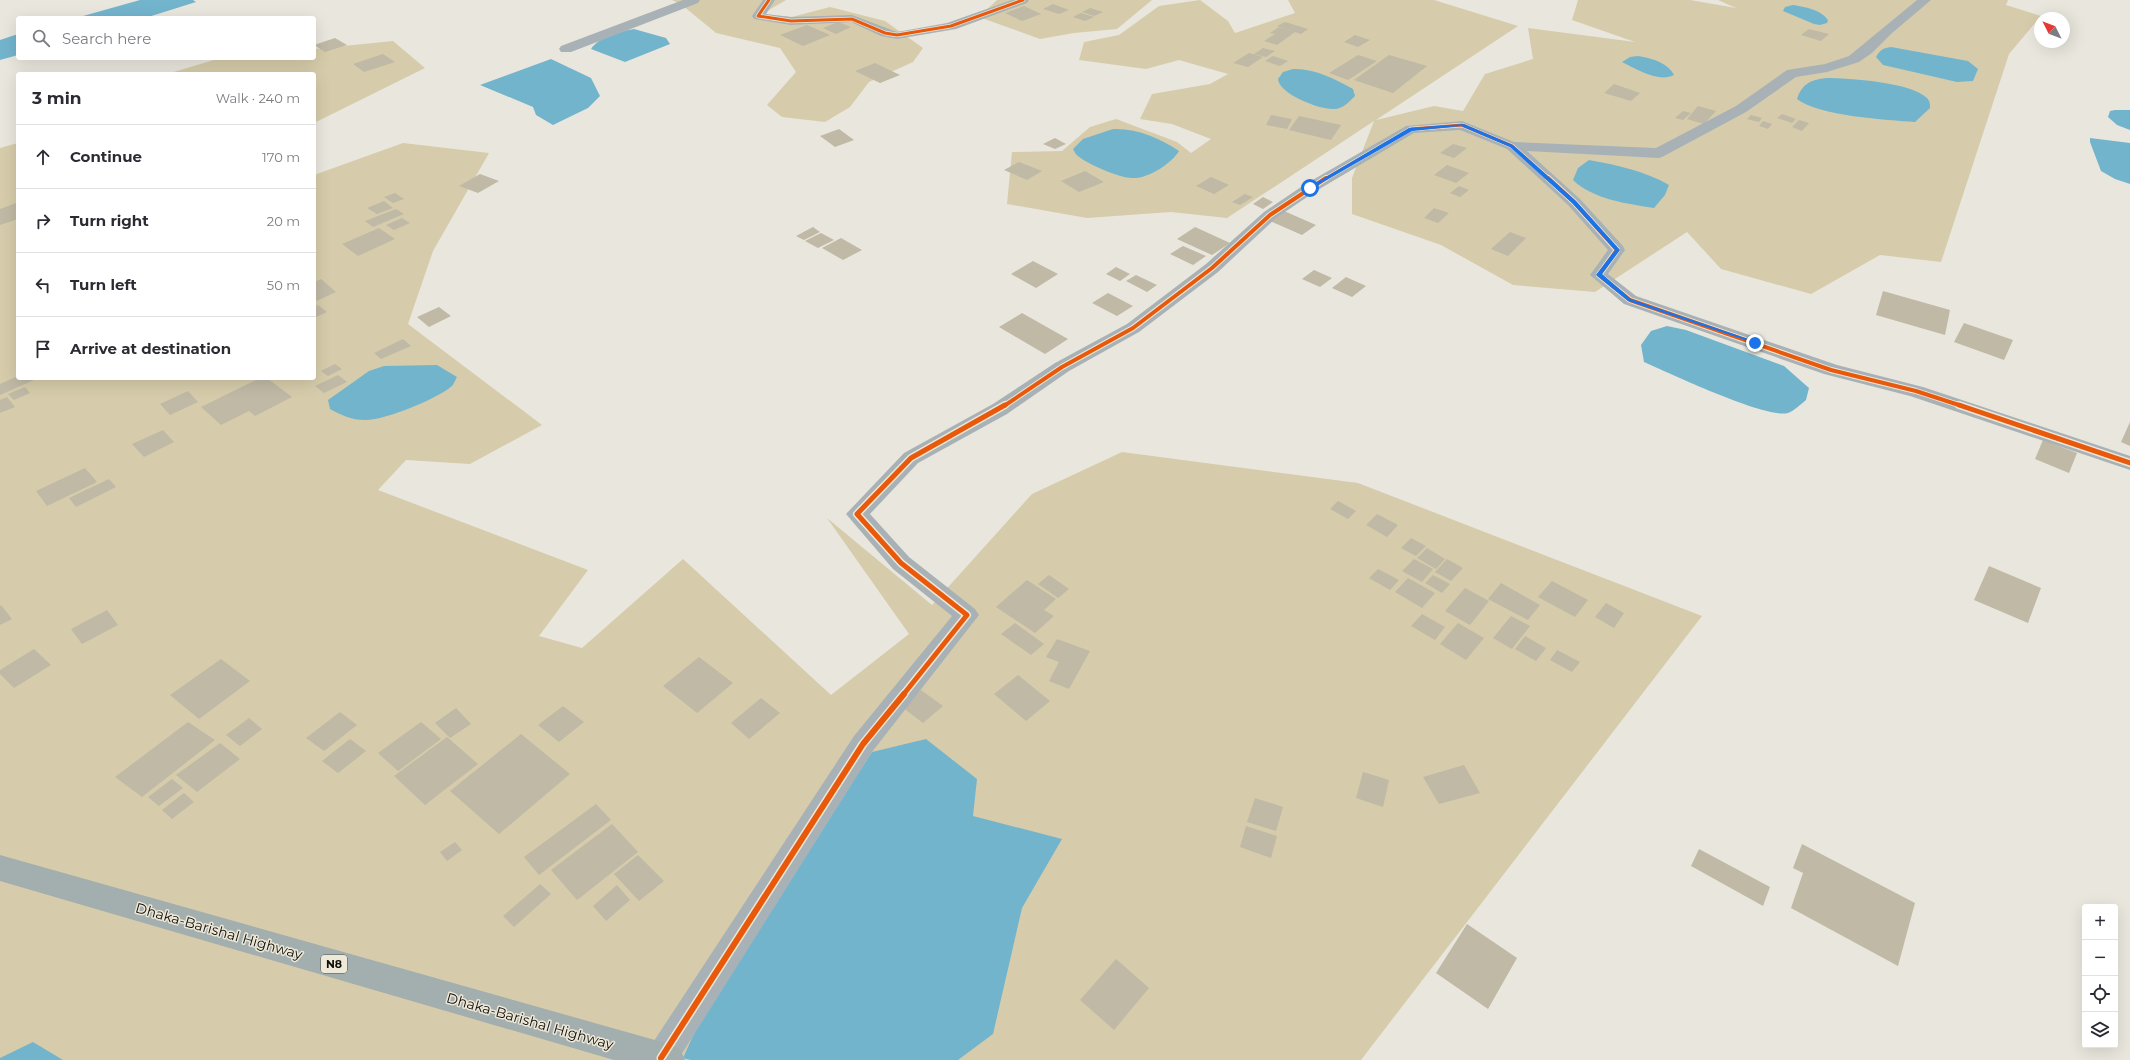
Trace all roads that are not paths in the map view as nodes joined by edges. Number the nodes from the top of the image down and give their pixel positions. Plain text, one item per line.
1 (694, 0) edge
2 (769, 0) edge
3 (1023, 0) edge
4 (1925, 0) edge
5 (566, 49) dead end
6 (1512, 146) junction
7 (2130, 463) edge
8 (0, 868) edge
9 (665, 1059) edge

1 - 5 street
2 - 3 street
4 - 6 street
6 - 7 street
6 - 9 street
8 - 9 highway, Dhaka-Barishal Highway / N8

